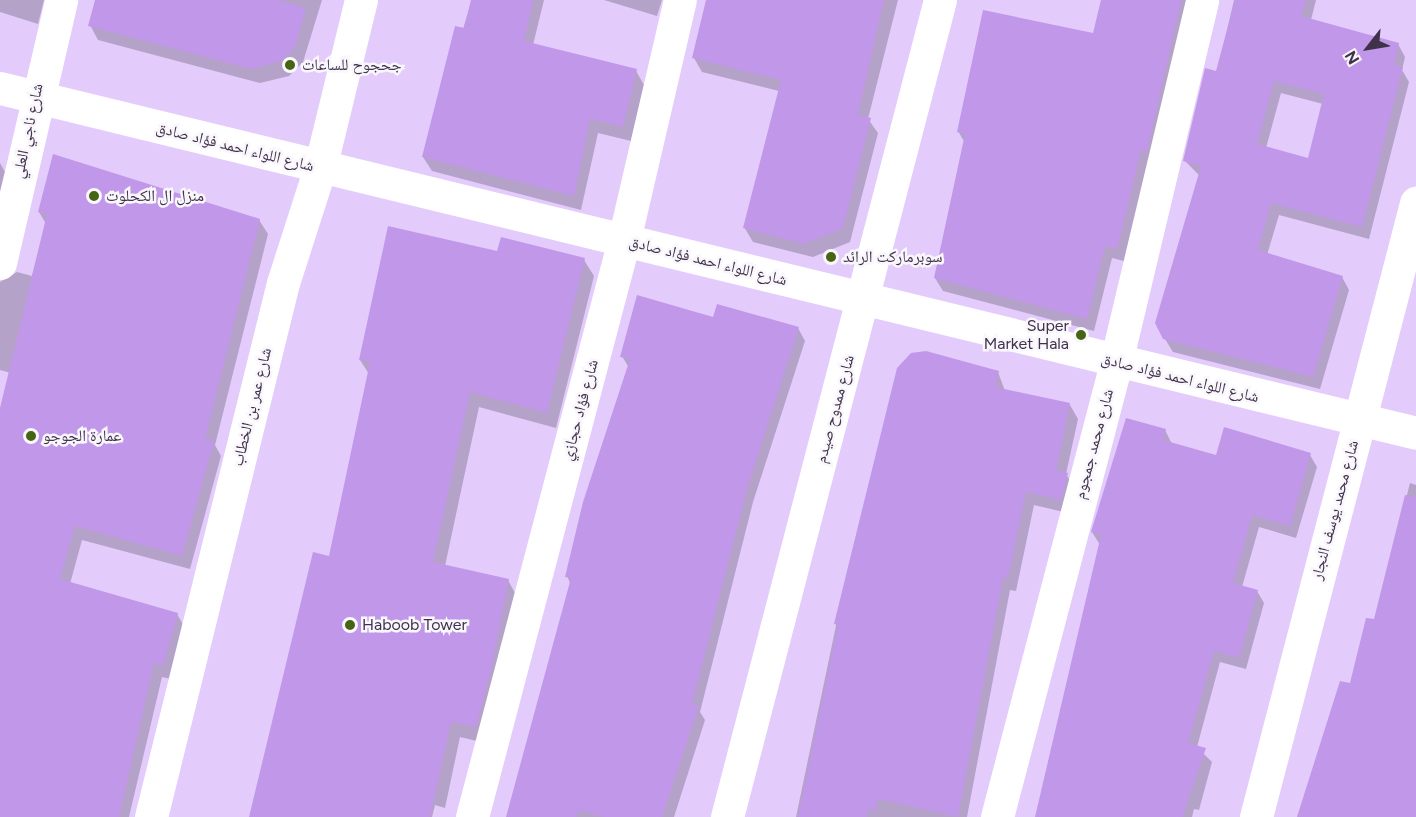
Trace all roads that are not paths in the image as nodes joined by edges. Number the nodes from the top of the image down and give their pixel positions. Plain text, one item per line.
1 (61, 0) edge
2 (361, 0) edge
3 (680, 0) edge
4 (940, 0) edge
5 (1202, 0) edge
6 (0, 88) edge
7 (35, 97) junction
8 (320, 168) junction
9 (1416, 203) edge
10 (624, 240) junction
11 (0, 263) edge
12 (863, 302) junction
13 (1116, 362) junction
14 (1358, 421) junction
15 (1416, 433) edge
16 (151, 817) edge
17 (472, 817) edge
18 (727, 817) edge
19 (997, 817) edge
20 (1256, 817) edge

1 - 7 street, شارع ناجي العلي
2 - 8 street, شارع عمر بن الخطاب
3 - 10 street, شارع فؤاد حجازي
4 - 12 street, شارع ممدوح صيدم
5 - 13 street, شارع محمد جمجوم
6 - 7 street, شارع اللواء احمد فؤاد صادق
7 - 8 street, شارع اللواء احمد فؤاد صادق
7 - 11 street, شارع ناجي العلي
8 - 10 street, شارع اللواء احمد فؤاد صادق
8 - 16 street, شارع عمر بن الخطاب
9 - 14 street, شارع محمد يوسف النجار
10 - 12 street, شارع اللواء احمد فؤاد صادق
10 - 17 street, شارع فؤاد حجازي
12 - 13 street, شارع اللواء احمد فؤاد صادق
12 - 18 street, شارع ممدوح صيدم
13 - 14 street, شارع اللواء احمد فؤاد صادق
13 - 19 street, شارع محمد جمجوم
14 - 15 street, شارع اللواء احمد فؤاد صادق
14 - 20 street, شارع محمد يوسف النجار

